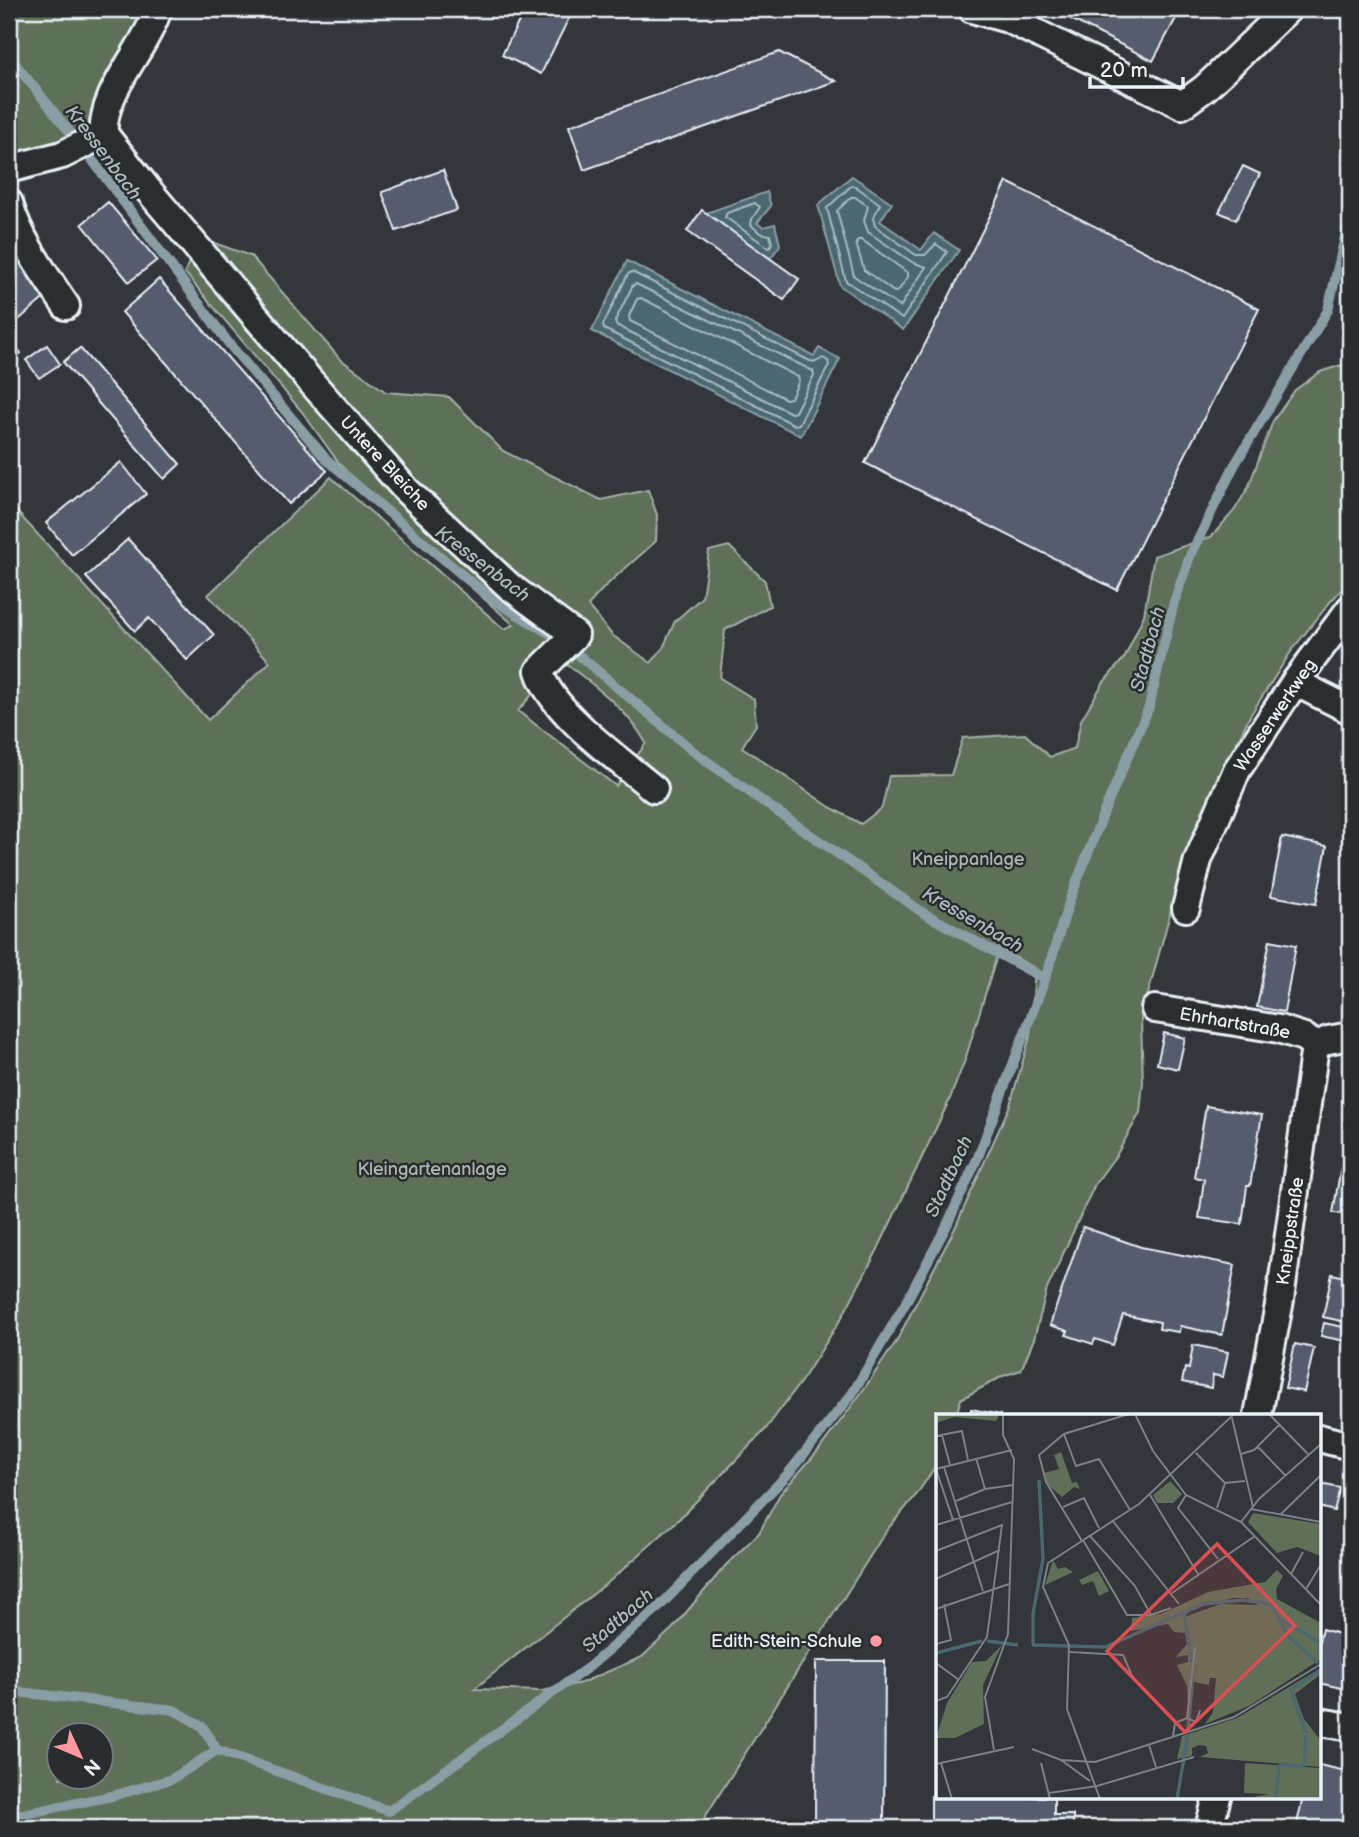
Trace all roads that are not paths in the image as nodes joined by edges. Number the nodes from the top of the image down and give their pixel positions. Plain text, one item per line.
1 (158, 9) edge
2 (972, 9) edge
3 (1288, 9) edge
4 (88, 142) junction
5 (9, 169) edge
6 (9, 202) edge
7 (66, 306) dead end
8 (1350, 610) edge
9 (1295, 682) junction
10 (1350, 710) edge
11 (654, 789) dead end
12 (1185, 908) dead end
13 (1155, 1010) dead end
14 (1350, 1036) edge
15 (1315, 1046) junction
16 (1258, 1414) edge
17 (1320, 1437) edge
18 (1350, 1446) edge
19 (1320, 1722) edge
20 (1350, 1727) edge
21 (1217, 1798) edge
22 (1209, 1828) edge

1 - 4 street
2 - 3 street
4 - 5 street
4 - 11 street, Untere Bleiche
6 - 7 street
8 - 9 street, Wasserwerkweg
9 - 10 street
9 - 12 street, Wasserwerkweg
13 - 15 street, Ehrhartstraße
14 - 15 street
15 - 16 street, Kneippstraße
17 - 18 street
19 - 20 street
21 - 22 street

